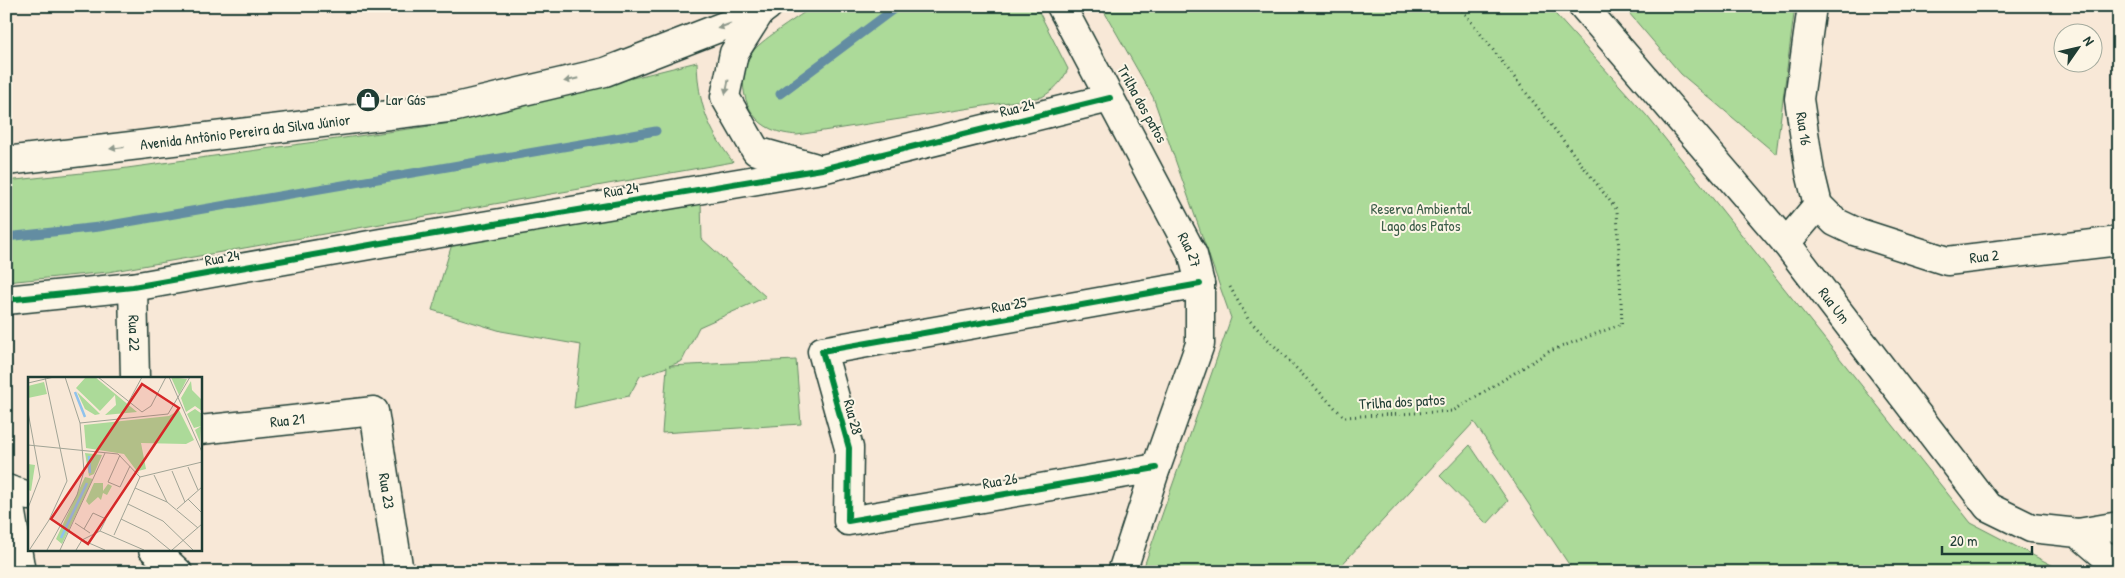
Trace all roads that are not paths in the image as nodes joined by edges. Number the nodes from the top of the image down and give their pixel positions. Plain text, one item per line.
1 (1061, 6) edge
2 (1583, 6) edge
3 (1812, 6) edge
4 (764, 9) edge
5 (1110, 98) junction
6 (6, 161) edge
7 (822, 169) junction
8 (1818, 205) junction
9 (2119, 242) edge
10 (1786, 244) junction
11 (1200, 284) junction
12 (133, 287) junction
13 (6, 300) edge
14 (822, 351) joint
15 (135, 377) edge
16 (374, 411) joint
17 (201, 430) edge
18 (1156, 468) junction
19 (14, 492) edge
20 (848, 521) joint
21 (2119, 526) edge
22 (2078, 533) junction
23 (154, 550) edge
24 (21, 572) edge
25 (178, 572) edge
26 (399, 572) edge
27 (1122, 572) edge
28 (2118, 572) edge

1 - 5 street, Rua 27
2 - 10 street, Rua Um
3 - 8 street, Rua 16
4 -> 6 street, Avenida Antônio Pereira da Silva Júnior
4 -> 7 street
5 - 7 street, Rua 24
5 - 11 street, Rua 27
7 - 12 street, Rua 24
8 - 9 street, Rua 2
8 - 10 street
10 - 22 street, Rua Um
11 - 14 street, Rua 25
11 - 18 street, Rua 27
12 - 13 street, Rua 24
12 - 15 street, Rua 22
14 - 20 street, Rua 28
16 - 17 street, Rua 21
16 - 26 street, Rua 23
18 - 20 street, Rua 26
18 - 27 street, Rua 27
19 - 24 street
21 - 22 street, Rua Um
22 - 28 street
23 - 25 street

